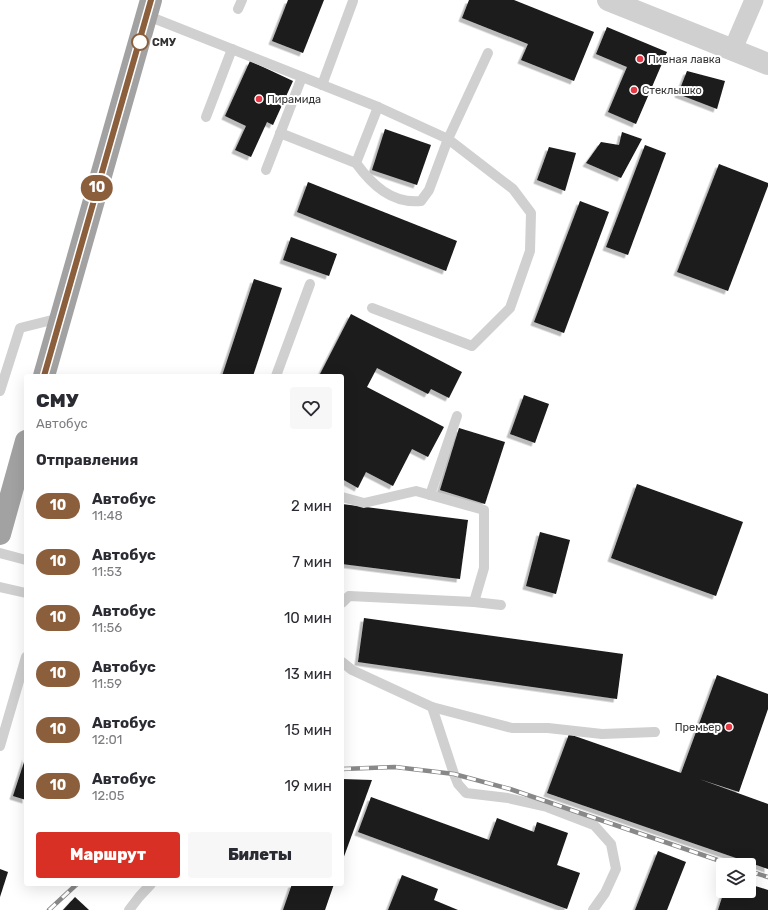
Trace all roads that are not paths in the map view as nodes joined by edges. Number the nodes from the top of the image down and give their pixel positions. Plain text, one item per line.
1 (608, 0) edge
2 (754, 0) edge
3 (353, 1) dead end
4 (150, 8) edge
5 (232, 49) junction
6 (733, 49) junction
7 (488, 53) dead end
8 (768, 64) edge
9 (302, 77) junction
10 (322, 85) junction
11 (378, 107) junction
12 (206, 117) dead end
13 (280, 133) junction
14 (448, 139) junction
15 (356, 163) junction
16 (266, 170) dead end
17 (310, 284) dead end
18 (372, 308) dead end
19 (60, 318) junction
20 (45, 374) edge
21 (277, 374) edge
22 (0, 391) edge
23 (457, 416) dead end
24 (24, 448) edge
25 (430, 495) junction
26 (344, 498) edge
27 (0, 534) edge
28 (0, 553) edge
29 (24, 559) edge
30 (0, 587) edge
31 (24, 593) edge
32 (344, 601) edge
33 (474, 602) junction
34 (501, 605) dead end
35 (24, 664) edge
36 (344, 664) edge
37 (432, 707) junction
38 (655, 732) dead end
39 (0, 746) edge
40 (149, 886) edge
41 (129, 910) edge
42 (593, 910) edge

1 - 6 street
2 - 6 street
3 - 10 lane
4 - 5 lane
4 - 19 highway
5 - 9 lane
5 - 12 lane
6 - 8 street
7 - 14 lane
9 - 10 lane
9 - 13 lane
10 - 11 lane
11 - 14 lane
11 - 15 lane
13 - 15 lane
13 - 16 lane
14 - 15 lane
14 - 18 lane
17 - 21 lane
19 - 20 highway
19 - 22 lane
23 - 25 lane
24 - 27 highway
25 - 26 lane
25 - 33 lane
28 - 29 lane
30 - 31 lane
32 - 33 lane
33 - 34 lane
35 - 39 lane
36 - 37 lane
37 - 38 lane
37 - 42 lane
40 - 41 lane

